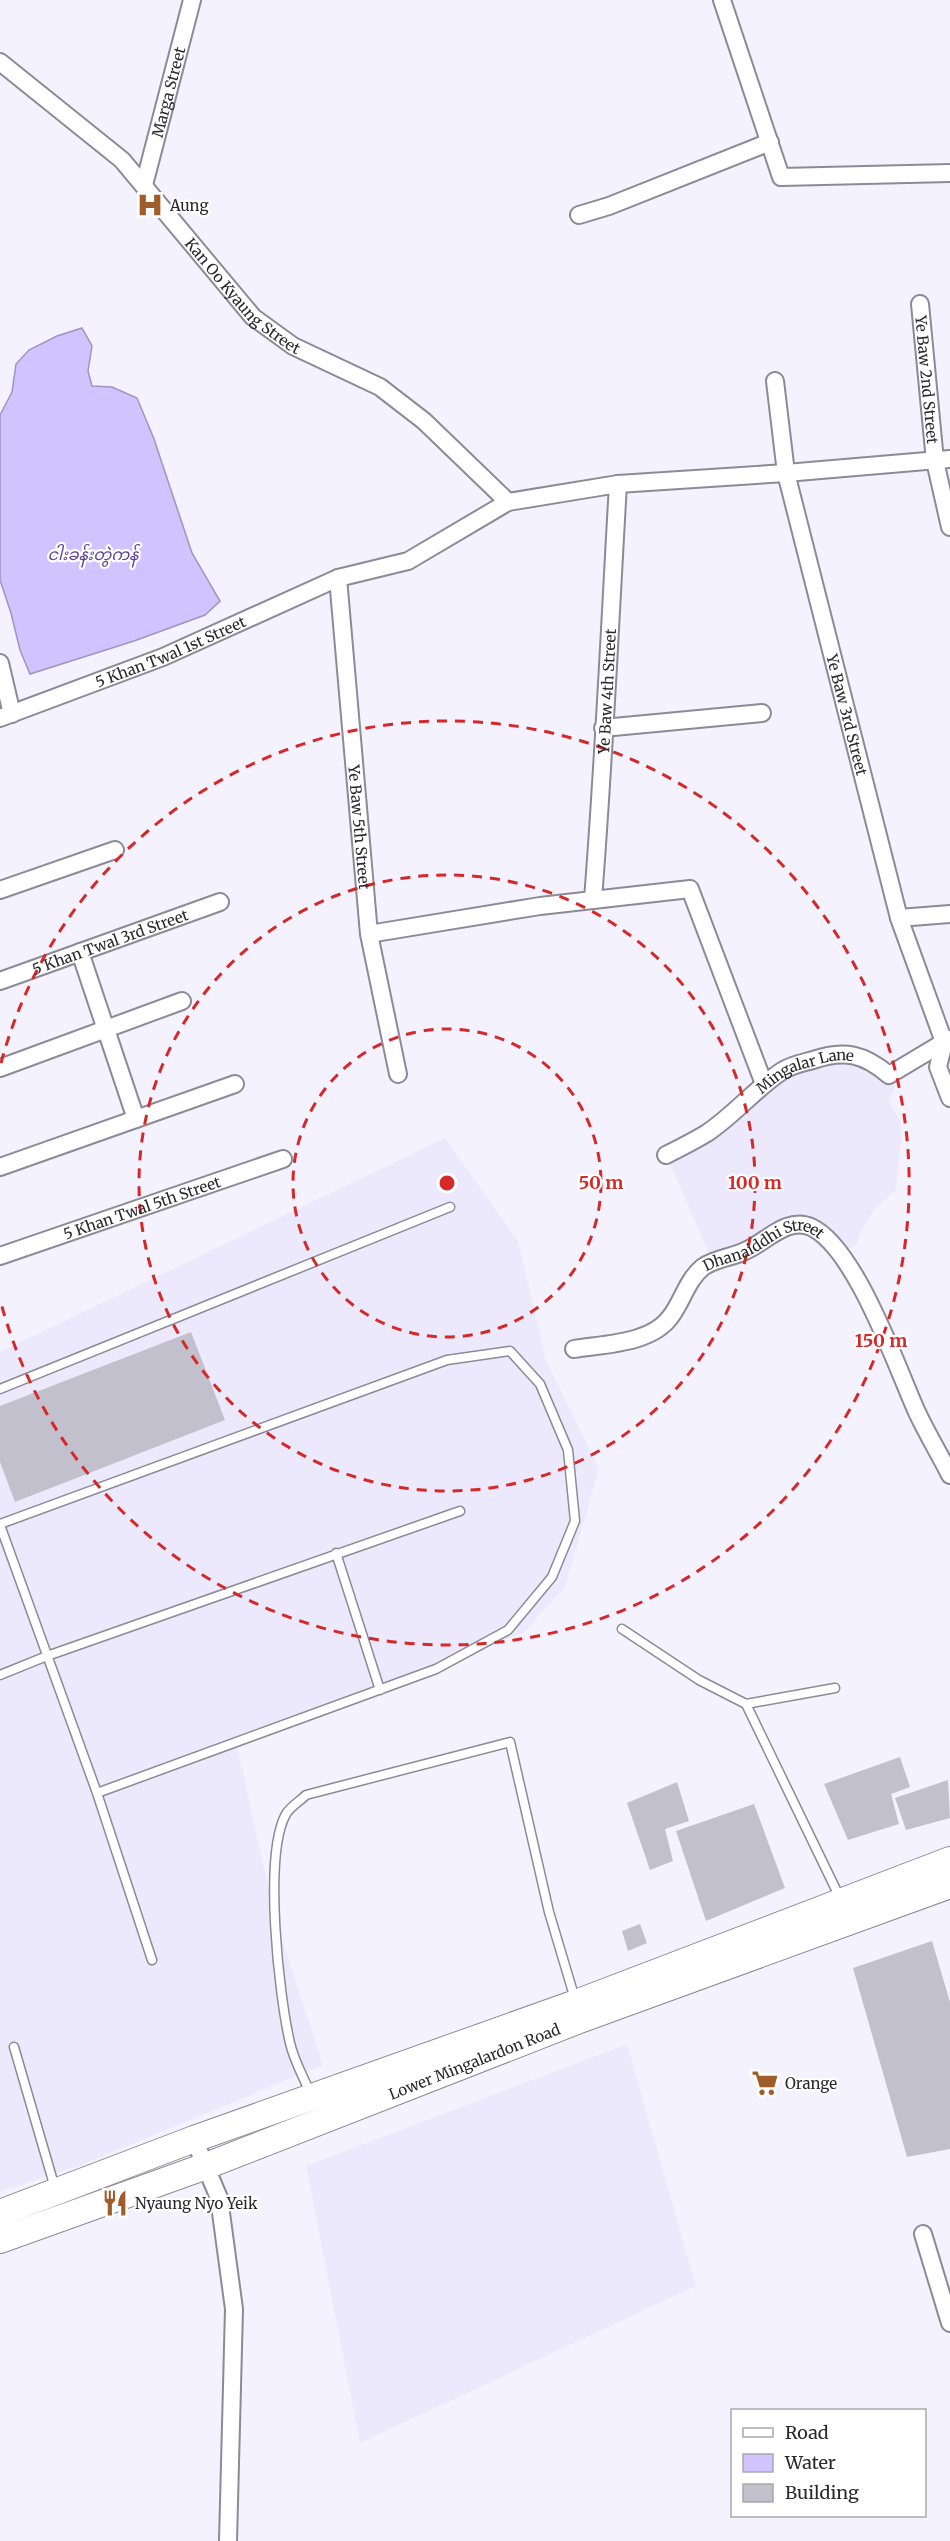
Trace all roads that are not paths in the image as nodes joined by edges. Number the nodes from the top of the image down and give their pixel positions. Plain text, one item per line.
1 (192, 0) edge
2 (722, 0) edge
3 (0, 62) edge
4 (770, 142) junction
5 (950, 173) edge
6 (144, 185) junction
7 (579, 215) dead end
8 (920, 304) dead end
9 (776, 381) dead end
10 (942, 460) edge
11 (786, 473) junction
12 (618, 484) junction
13 (508, 502) junction
14 (950, 527) edge
15 (338, 578) junction
16 (0, 663) edge
17 (762, 713) dead end
18 (6, 716) edge
19 (603, 728) junction
20 (115, 850) dead end
21 (0, 890) edge
22 (593, 899) junction
23 (220, 902) dead end
24 (950, 914) edge
25 (899, 918) junction
26 (369, 934) junction
27 (80, 952) junction
28 (0, 981) edge
29 (182, 1001) dead end
30 (106, 1029) junction
31 (947, 1040) edge
32 (0, 1068) edge
33 (398, 1074) dead end
34 (235, 1084) dead end
35 (765, 1084) junction
36 (950, 1098) edge
37 (136, 1119) junction
38 (666, 1155) dead end
39 (284, 1159) dead end
40 (0, 1167) edge
41 (450, 1208) dead end
42 (0, 1256) edge
43 (574, 1349) dead end
44 (0, 1389) edge
45 (950, 1475) edge
46 (460, 1511) dead end
47 (0, 1524) edge
48 (336, 1553) junction
49 (622, 1629) dead end
50 (47, 1656) junction
51 (0, 1675) edge
52 (835, 1688) dead end
53 (380, 1690) junction
54 (746, 1704) junction
55 (97, 1793) junction
56 (950, 1860) edge
57 (950, 1885) edge
58 (845, 1912) junction
59 (152, 1960) dead end
60 (576, 2002) junction
61 (14, 2046) dead end
62 (316, 2109) junction
63 (194, 2139) junction
64 (206, 2166) junction
65 (60, 2205) junction
66 (0, 2213) edge
67 (923, 2234) dead end
68 (0, 2240) edge
69 (949, 2319) edge
70 (228, 2541) edge

1 - 6 street, Marga Street
2 - 4 street
3 - 6 street, Kan Oo Kyaung Street
4 - 5 street
4 - 7 street
6 - 13 street, Kan Oo Kyaung Street
8 - 10 street, Ye Baw 2nd Street
9 - 11 street, Ye Baw 3rd Street
10 - 11 street
10 - 14 street, Ye Baw 2nd Street
11 - 12 street
11 - 25 street, Ye Baw 3rd Street
12 - 13 street
12 - 19 street, Ye Baw 4th Street
13 - 15 street, 5 Khan Twal 1st Street
15 - 18 street, 5 Khan Twal 1st Street
15 - 26 street, Ye Baw 5th Street
16 - 18 street
17 - 19 street
19 - 22 street, Ye Baw 4th Street
20 - 21 street
22 - 26 street
22 - 35 street
23 - 27 street, 5 Khan Twal 3rd Street
24 - 25 street
25 - 31 street, Ye Baw 3rd Street
26 - 33 street, Ye Baw 5th Street
27 - 28 street, 5 Khan Twal 3rd Street
27 - 30 street
29 - 30 street
30 - 32 street
30 - 37 street
31 - 35 street, Mingalar Lane
31 - 36 street
34 - 37 street
35 - 38 street, Mingalar Lane
37 - 40 street
39 - 42 street, 5 Khan Twal 5th Street
41 - 44 lane
43 - 45 street, Dhanaiddhi Street
46 - 48 lane
47 - 50 lane
47 - 53 lane
48 - 50 lane
48 - 53 lane
49 - 54 lane
50 - 51 lane
50 - 55 lane
52 - 54 lane
53 - 55 lane
54 - 58 lane
55 - 59 lane
56 - 58 main road, Lower Mingalardon Road
57 - 58 main road, Lower Mingalardon Road
58 - 60 main road, Lower Mingalardon Road
58 - 62 main road, Lower Mingalardon Road
60 - 62 main road, Lower Mingalardon Road
60 - 62 lane
61 - 65 lane
62 - 63 main road, Lower Mingalardon Road
62 - 64 main road, Lower Mingalardon Road
63 - 64 street
63 - 65 main road, Lower Mingalardon Road
64 - 65 main road, Lower Mingalardon Road
64 - 70 street
65 - 66 main road, Lower Mingalardon Road
65 - 68 main road, Lower Mingalardon Road
67 - 69 street

